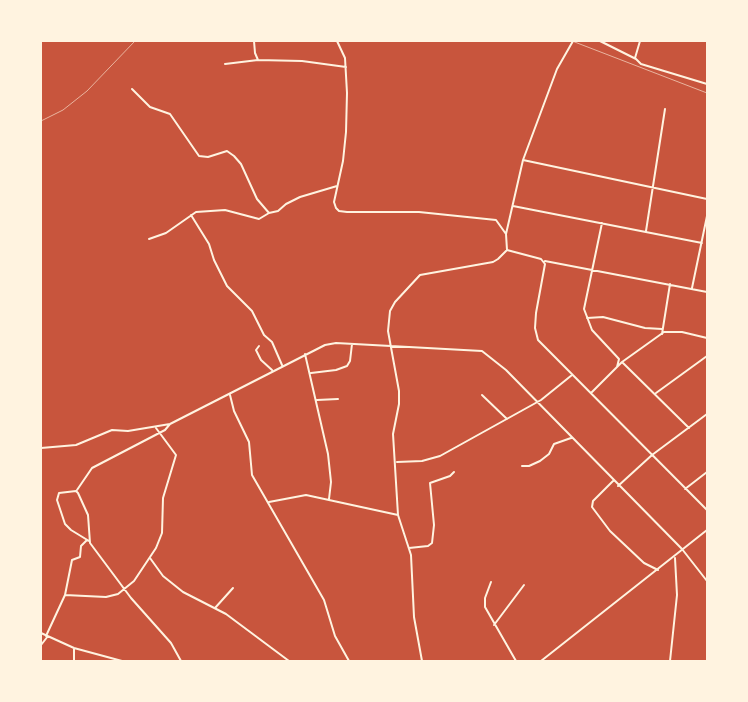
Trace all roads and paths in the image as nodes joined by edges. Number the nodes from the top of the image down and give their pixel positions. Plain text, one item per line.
1 (254, 41) edge
2 (337, 41) edge
3 (573, 41) edge
4 (600, 41) edge
5 (640, 41) edge
6 (636, 59) junction
7 (258, 60) junction
8 (225, 64) dead end
9 (346, 67) junction
10 (707, 84) edge
11 (132, 89) dead end
12 (664, 109) dead end
13 (523, 160) junction
14 (337, 186) junction
15 (654, 186) junction
16 (707, 200) edge
17 (513, 206) junction
18 (269, 212) junction
19 (191, 215) junction
20 (707, 216) edge
21 (602, 223) junction
22 (646, 231) junction
23 (506, 234) junction
24 (149, 239) dead end
25 (702, 243) junction
26 (507, 250) junction
27 (544, 261) junction
28 (592, 269) junction
29 (670, 284) junction
30 (692, 288) junction
31 (707, 292) edge
32 (587, 318) junction
33 (662, 329) junction
34 (662, 334) junction
35 (707, 338) edge
36 (352, 344) junction
37 (258, 346) dead end
38 (392, 347) junction
39 (305, 354) junction
40 (707, 356) edge
41 (622, 362) junction
42 (282, 365) junction
43 (617, 367) junction
44 (272, 370) junction
45 (311, 373) junction
46 (572, 375) junction
47 (590, 393) junction
48 (656, 393) junction
49 (230, 394) junction
50 (482, 395) dead end
51 (338, 399) dead end
52 (317, 400) junction
53 (537, 402) junction
54 (707, 414) edge
55 (507, 419) junction
56 (170, 424) junction
57 (156, 428) junction
58 (689, 428) junction
59 (158, 432) junction
60 (571, 438) junction
61 (41, 448) edge
62 (652, 455) junction
63 (396, 462) junction
64 (522, 466) dead end
65 (454, 472) dead end
66 (707, 472) edge
67 (613, 481) junction
68 (618, 486) junction
69 (686, 489) junction
70 (76, 491) junction
71 (328, 499) junction
72 (268, 502) junction
73 (707, 510) edge
74 (398, 515) junction
75 (707, 530) edge
76 (88, 540) junction
77 (410, 548) junction
78 (682, 550) junction
79 (150, 558) junction
80 (675, 558) junction
81 (658, 570) junction
82 (707, 581) edge
83 (490, 582) dead end
84 (524, 585) dead end
85 (233, 588) dead end
86 (126, 590) junction
87 (64, 595) junction
88 (215, 608) junction
89 (494, 625) junction
90 (41, 633) edge
91 (47, 636) junction
92 (41, 646) edge
93 (74, 648) junction
94 (74, 661) edge
95 (122, 661) edge
96 (182, 661) edge
97 (289, 661) edge
98 (349, 661) edge
99 (422, 661) edge
100 (516, 661) edge
101 (540, 661) edge
102 (670, 661) edge

1 - 7 street
2 - 9 street
3 - 13 street
4 - 6 street
5 - 6 street
6 - 10 street
7 - 8 street
7 - 9 street
9 - 14 street
11 - 18 street
12 - 15 street
13 - 15 street
13 - 17 street
14 - 18 street
14 - 23 street
15 - 16 street
15 - 22 street
17 - 21 street
17 - 23 street
18 - 19 street
19 - 24 street
19 - 42 street
20 - 25 street
21 - 22 street
21 - 28 street
22 - 25 street
23 - 26 street
25 - 30 street
26 - 27 street
26 - 38 street
27 - 28 street
27 - 46 street
28 - 29 street
28 - 32 street
29 - 30 street
29 - 33 street
30 - 31 street
32 - 33 street
32 - 43 street
33 - 34 street
34 - 35 street
34 - 41 street
36 - 38 street
36 - 39 street
36 - 45 street
37 - 44 street
38 - 53 street
38 - 63 street
39 - 42 street
39 - 45 street
40 - 48 street
41 - 43 street
41 - 48 street
42 - 44 street
43 - 47 street
44 - 49 street
45 - 52 street
46 - 47 street
46 - 53 street
47 - 62 street
48 - 58 street
49 - 56 street
49 - 72 street
50 - 55 street
51 - 52 street
52 - 71 street
53 - 55 street
53 - 60 street
54 - 58 street
55 - 63 street
56 - 57 street
56 - 59 street
57 - 59 street
57 - 61 street
58 - 62 street
59 - 70 street
59 - 79 street
60 - 64 street
60 - 67 street
62 - 68 street
62 - 69 street
63 - 74 street
65 - 77 street
66 - 69 street
67 - 68 street
67 - 81 street
68 - 78 street
69 - 73 street
70 - 76 street
70 - 76 street
71 - 72 street
71 - 74 street
72 - 98 street
74 - 77 street
75 - 78 street
76 - 86 street
76 - 87 street
77 - 99 street
78 - 80 street
78 - 82 street
79 - 86 street
79 - 88 street
80 - 81 street
80 - 102 street
81 - 101 street
83 - 89 street
84 - 89 street
85 - 88 street
86 - 87 street
86 - 96 street
87 - 91 street
88 - 97 street
89 - 100 street
90 - 91 street
91 - 92 street
91 - 93 street
93 - 94 street
93 - 95 street

